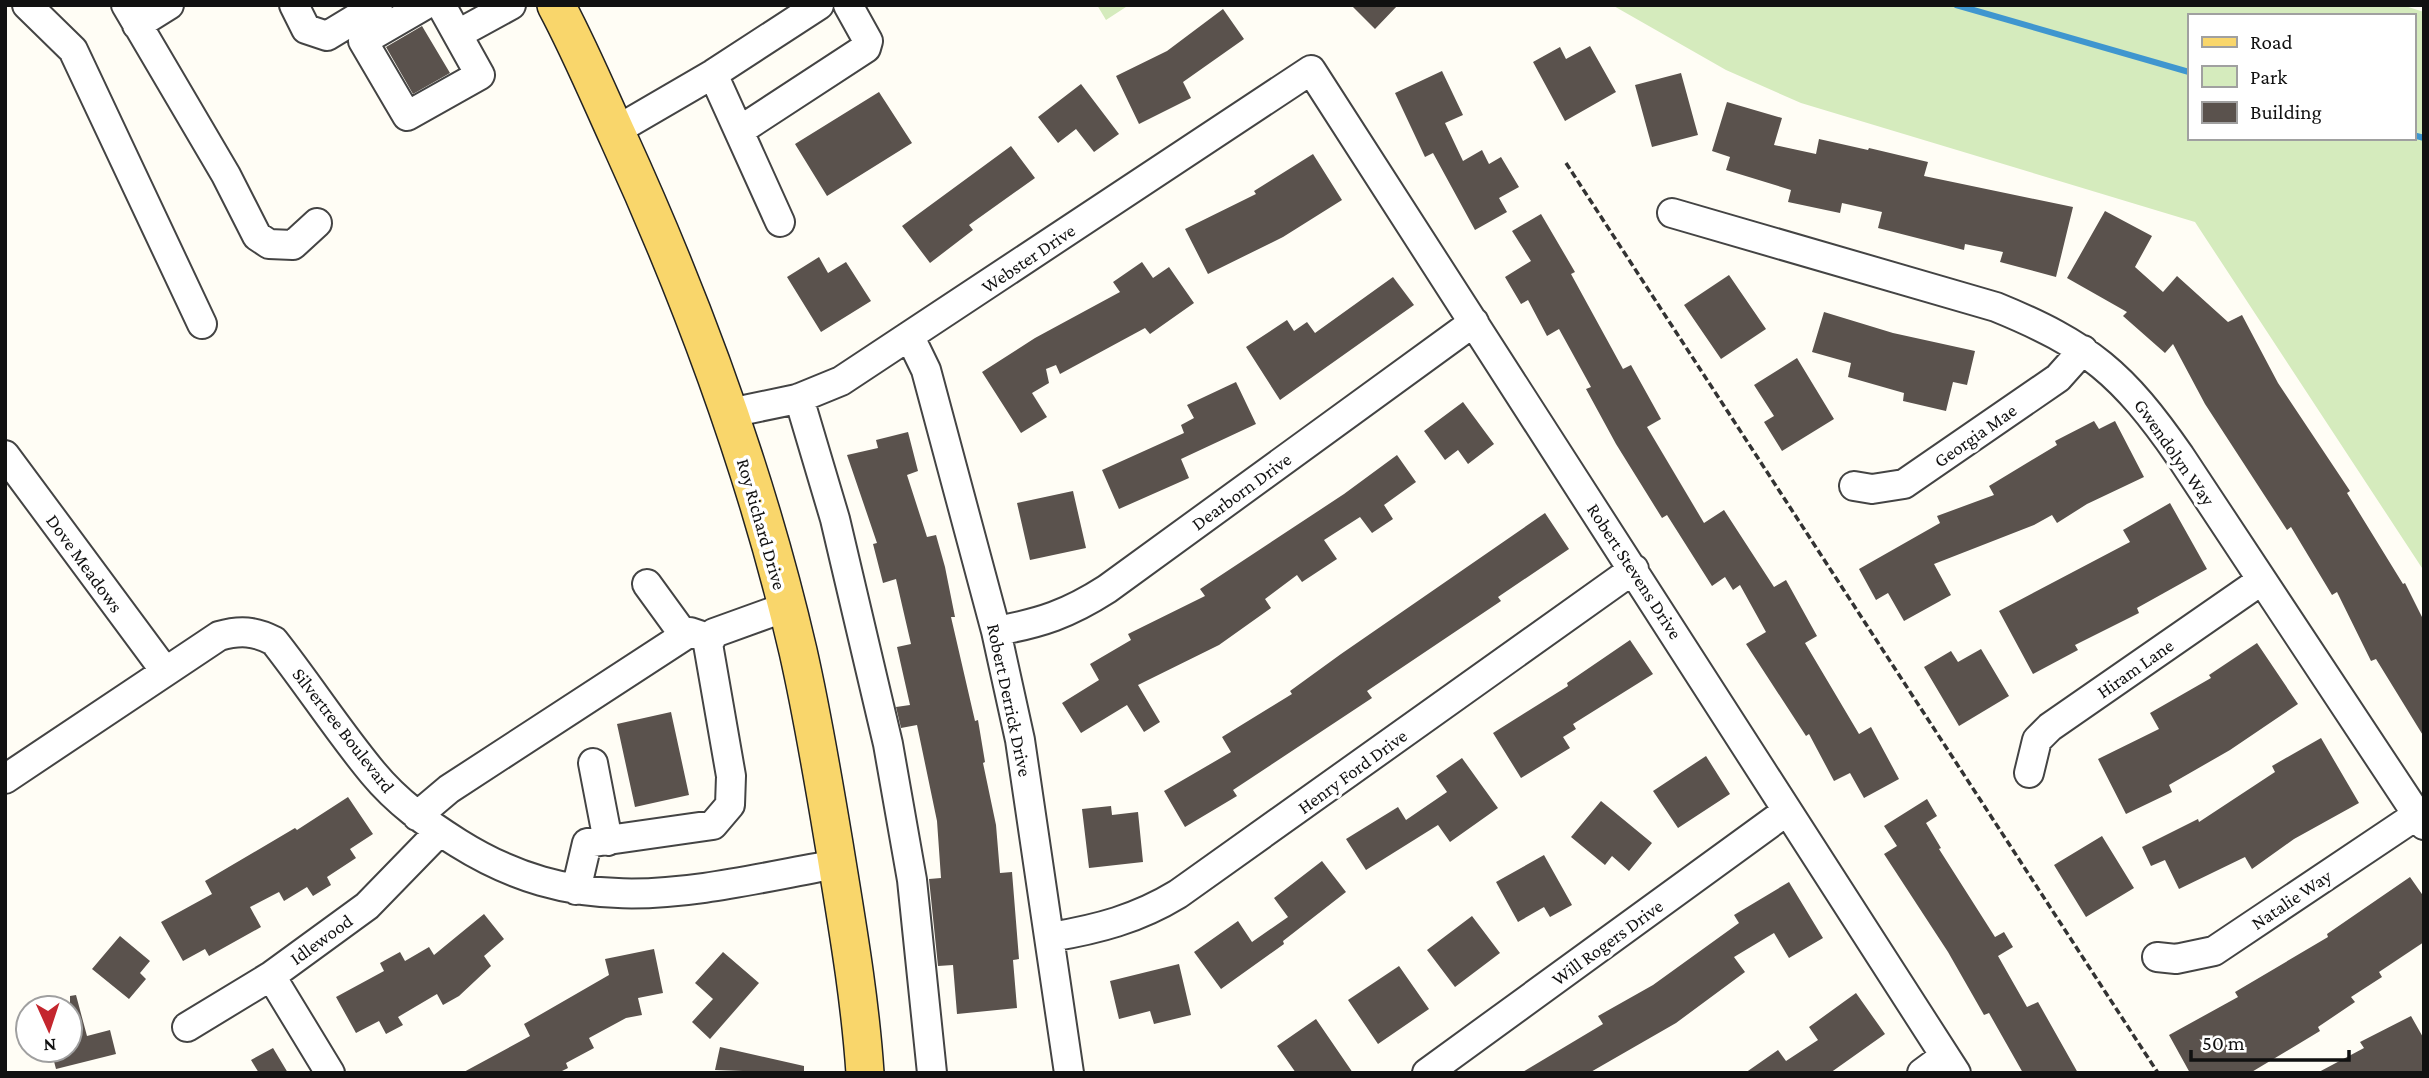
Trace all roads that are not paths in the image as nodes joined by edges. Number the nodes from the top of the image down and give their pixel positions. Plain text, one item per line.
1 (27, 5) edge
2 (169, 5) edge
3 (294, 5) edge
4 (378, 5) edge
5 (425, 5) edge
6 (441, 5) edge
7 (512, 5) edge
8 (556, 5) edge
9 (819, 5) edge
10 (849, 5) edge
11 (131, 15) edge
12 (458, 34) junction
13 (1311, 70) joint
14 (713, 74) junction
15 (615, 131) junction
16 (739, 131) junction
17 (1672, 213) dead end
18 (780, 222) dead end
19 (317, 223) dead end
20 (1474, 322) junction
21 (202, 324) dead end
22 (910, 337) junction
23 (2083, 350) junction
24 (799, 398) junction
25 (730, 413) junction
26 (5, 454) edge
27 (1854, 486) dead end
28 (1634, 569) junction
29 (2262, 580) junction
30 (647, 584) dead end
31 (786, 607) junction
32 (996, 631) junction
33 (697, 637) junction
34 (165, 671) junction
35 (593, 763) dead end
36 (2029, 773) dead end
37 (5, 779) edge
38 (1787, 811) junction
39 (2420, 820) edge
40 (428, 824) junction
41 (608, 841) junction
42 (837, 864) junction
43 (576, 890) junction
44 (1051, 937) junction
45 (2157, 957) dead end
46 (271, 976) junction
47 (187, 1027) dead end
48 (1950, 1064) edge
49 (330, 1073) edge
50 (865, 1073) edge
51 (932, 1073) edge
52 (1069, 1073) edge
53 (1427, 1073) edge
54 (1922, 1073) edge

1 - 21 street
2 - 11 street
3 - 4 street
5 - 12 street
6 - 12 street
7 - 12 street
8 - 15 main road, Roy Richard Drive
9 - 14 street
10 - 16 street
11 - 19 street
13 - 20 street, Robert Stevens Drive
13 - 22 street, Webster Drive
14 - 15 street
14 - 16 street
15 - 25 main road, Roy Richard Drive
16 - 18 street
17 - 23 street, Gwendolyn Way
20 - 28 street, Robert Stevens Drive
20 - 32 street, Dearborn Drive
22 - 24 street, Webster Drive
22 - 32 street, Robert Derrick Drive
23 - 27 street, Georgia Mae
23 - 29 street, Gwendolyn Way
24 - 25 street, Webster Drive
24 - 51 street
25 - 31 main road, Roy Richard Drive
26 - 34 street, Dove Meadows
28 - 38 street, Robert Stevens Drive
28 - 44 street, Henry Ford Drive
29 - 36 street, Hiram Lane
29 - 39 street, Gwendolyn Way
30 - 33 street
31 - 33 street, Idlewood
31 - 42 main road, Roy Richard Drive
32 - 44 street, Robert Derrick Drive
33 - 40 street, Idlewood
33 - 41 street
34 - 37 street, Silvertree Boulevard
34 - 40 street, Silvertree Boulevard
35 - 41 street
38 - 48 street, Robert Stevens Drive
38 - 53 street, Will Rogers Drive
39 - 45 street, Natalie Way
40 - 43 street, Silvertree Boulevard
40 - 46 street, Idlewood
41 - 43 street
42 - 43 street, Silvertree Boulevard
42 - 50 main road, Roy Richard Drive
44 - 52 street, Robert Derrick Drive
46 - 47 street, Idlewood
46 - 49 street
48 - 54 street

